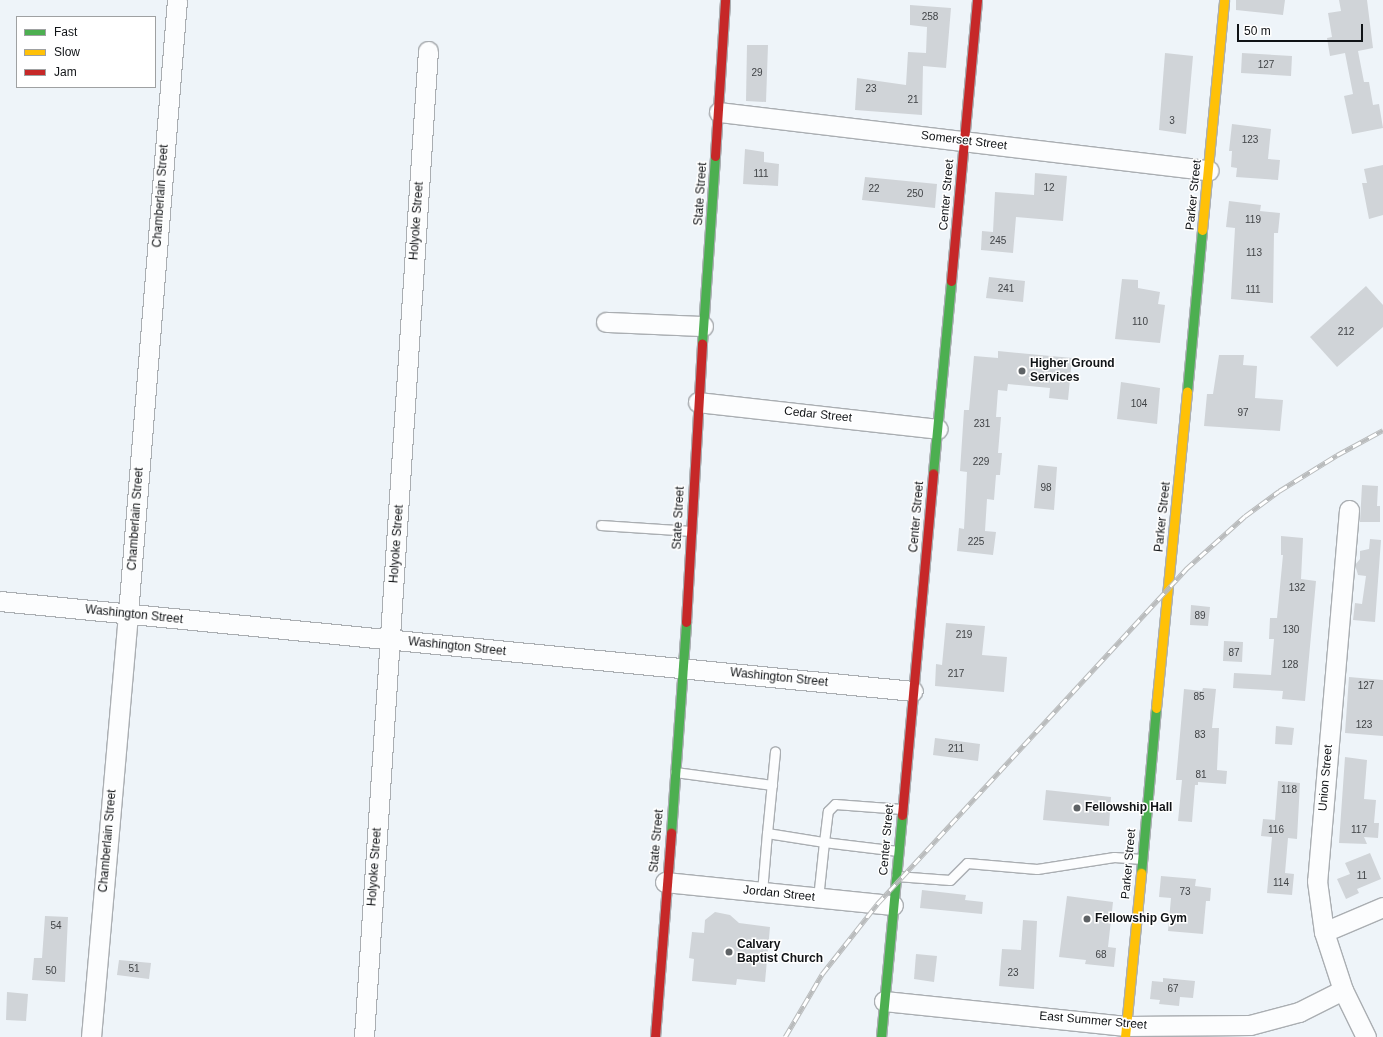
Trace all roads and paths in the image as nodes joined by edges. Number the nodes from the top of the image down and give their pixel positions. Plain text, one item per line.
1 (176, 0) edge
2 (725, 0) edge
3 (977, 0) edge
4 (1224, 0) edge
5 (428, 51) dead end
6 (719, 112) junction
7 (964, 141) junction
8 (1209, 170) junction
9 (606, 322) dead end
10 (703, 326) junction
11 (698, 402) junction
12 (938, 429) junction
13 (1349, 510) dead end
14 (601, 525) dead end
15 (691, 531) junction
16 (0, 601) edge
17 (128, 614) junction
18 (391, 640) junction
19 (684, 669) junction
20 (913, 691) junction
21 (775, 751) dead end
22 (675, 772) junction
23 (772, 784) junction
24 (902, 808) junction
25 (767, 833) junction
26 (824, 842) junction
27 (898, 851) junction
28 (1142, 859) junction
29 (896, 876) junction
30 (665, 882) junction
31 (762, 892) junction
32 (818, 898) junction
33 (893, 905) junction
34 (1383, 907) edge
35 (1324, 932) junction
36 (1343, 990) junction
37 (884, 1001) junction
38 (1126, 1031) edge
39 (91, 1037) edge
40 (364, 1037) edge
41 (655, 1037) edge
42 (881, 1037) edge
43 (1366, 1037) edge

1 - 17 street, Chamberlain Street
2 - 6 street, State Street
3 - 7 street, Center Street
4 - 8 street, Parker Street
5 - 18 street, Holyoke Street
6 - 7 street, Somerset Street
6 - 10 street, State Street
7 - 8 street, Somerset Street
7 - 12 street, Center Street
8 - 28 street, Parker Street
9 - 10 street
10 - 11 street, State Street
11 - 12 street, Cedar Street
11 - 15 street, State Street
12 - 20 street, Center Street
13 - 35 street, Union Street
14 - 15 lane
15 - 19 street, State Street
16 - 17 street, Washington Street
17 - 18 street, Washington Street
17 - 39 street, Chamberlain Street
18 - 19 street, Washington Street
18 - 40 street, Holyoke Street
19 - 20 street, Washington Street
19 - 22 street, State Street
20 - 24 street, Center Street
21 - 23 lane
22 - 23 lane
22 - 30 street, State Street
23 - 25 lane
24 - 26 lane
24 - 27 street, Center Street
25 - 26 lane
25 - 31 lane
26 - 27 lane
26 - 32 lane
27 - 29 street, Center Street
28 - 29 lane
28 - 38 street, Parker Street
29 - 33 street, Center Street
30 - 31 street, Jordan Street
30 - 41 street, State Street
31 - 32 street, Jordan Street
32 - 33 street, Jordan Street
33 - 37 street, Center Street
34 - 35 street
35 - 36 street, Union Street
36 - 38 street, East Summer Street
36 - 43 street, Union Street
37 - 38 street, East Summer Street
37 - 42 street, Center Street

